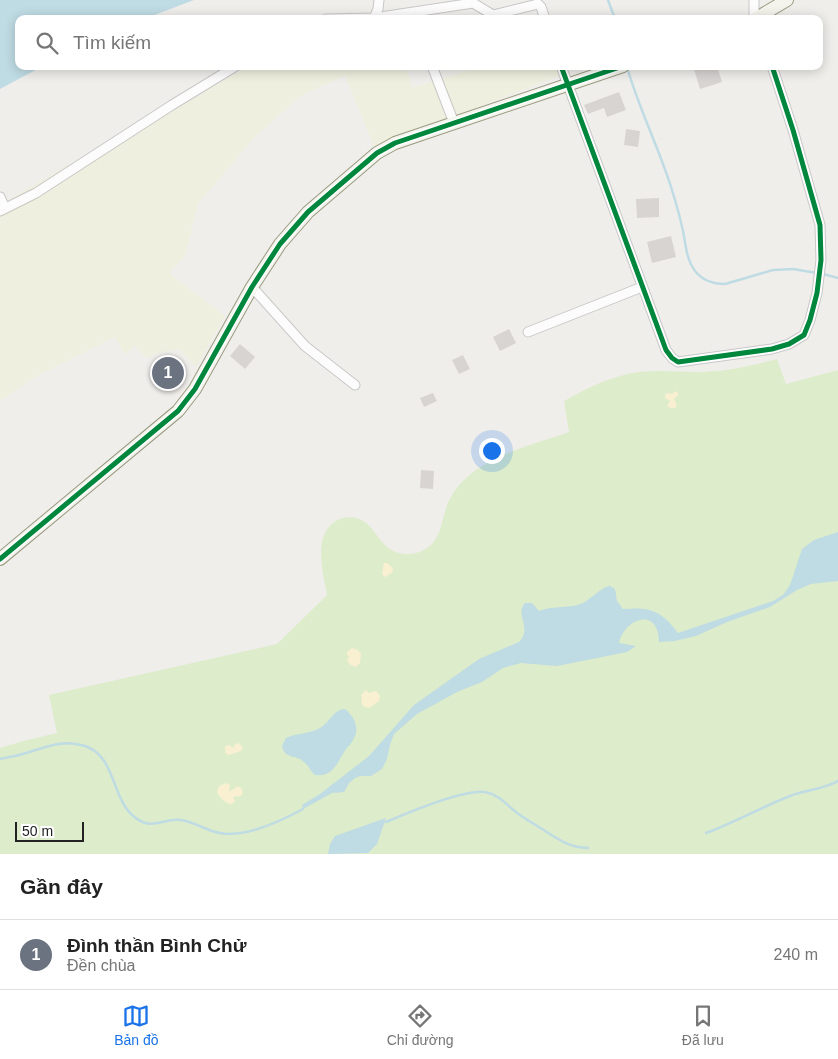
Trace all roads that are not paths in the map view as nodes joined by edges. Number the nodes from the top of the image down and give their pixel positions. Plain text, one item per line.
1 (379, 0) edge
2 (754, 0) edge
3 (787, 0) edge
4 (375, 15) edge
5 (394, 15) edge
6 (492, 15) edge
7 (492, 15) edge
8 (544, 15) edge
9 (755, 15) edge
10 (762, 15) edge
11 (229, 70) edge
12 (434, 70) edge
13 (562, 70) edge
14 (613, 70) edge
15 (773, 70) edge
16 (567, 86) junction
17 (454, 123) junction
18 (0, 197) edge
19 (3, 209) edge
20 (252, 287) junction
21 (642, 287) junction
22 (528, 332) dead end
23 (355, 384) dead end
24 (1, 557) edge

1 - 4 street
2 - 9 street
3 - 10 street
5 - 7 street
6 - 8 street
11 - 19 street
12 - 17 street
13 - 16 street
14 - 16 street
15 - 21 street
16 - 17 street
16 - 21 street
17 - 20 street
18 - 19 street
20 - 23 street
20 - 24 street
21 - 22 street

